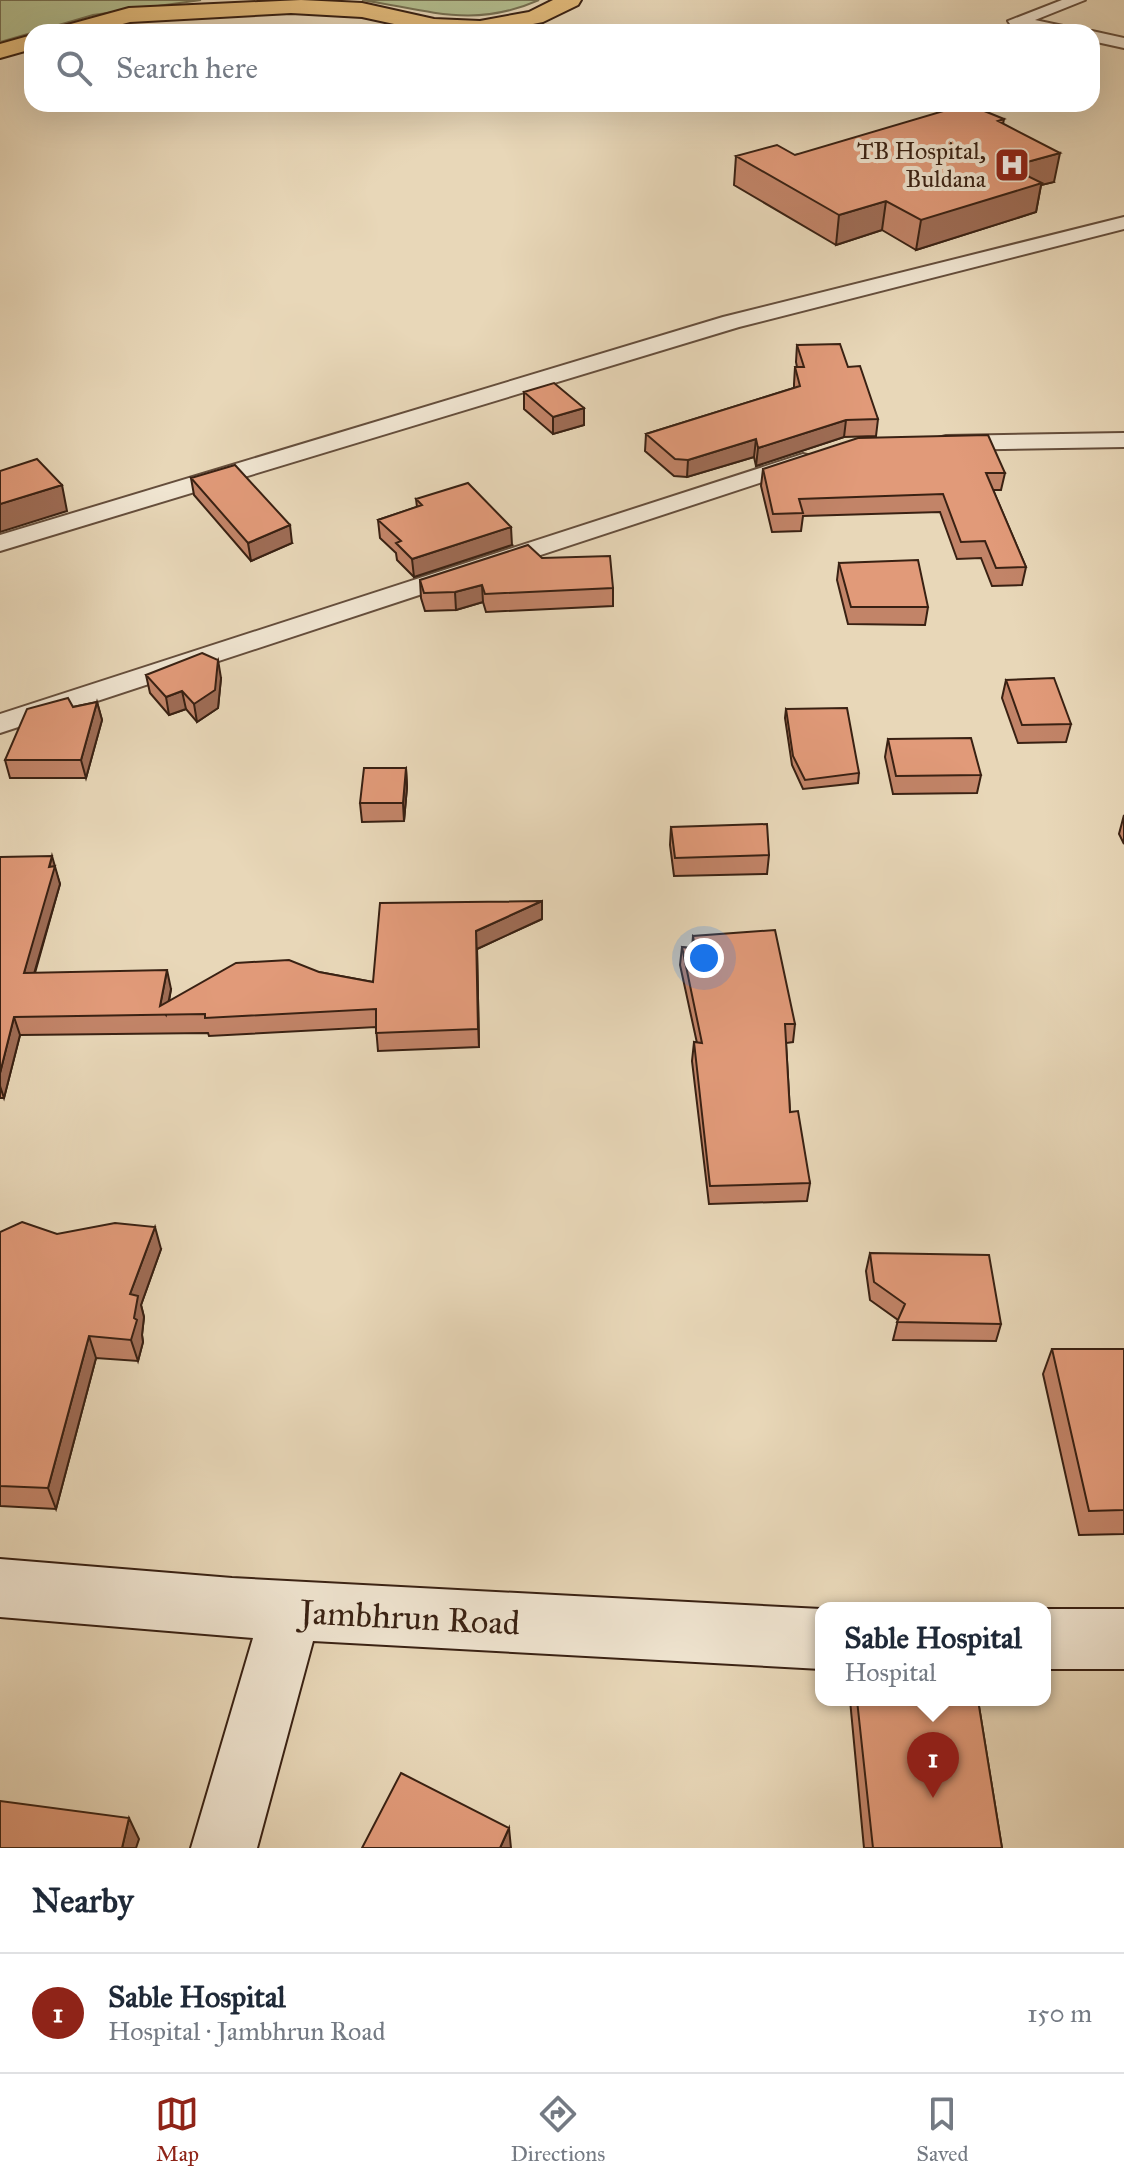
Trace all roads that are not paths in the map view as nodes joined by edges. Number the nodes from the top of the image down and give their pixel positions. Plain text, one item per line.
1 (570, 0) edge
2 (1077, 0) edge
3 (97, 24) edge
4 (425, 24) edge
5 (500, 24) edge
6 (1031, 24) edge
7 (1100, 38) edge
8 (1124, 43) edge
9 (24, 44) edge
10 (0, 51) edge
11 (1124, 223) edge
12 (1124, 440) edge
13 (917, 444) edge
14 (823, 455) edge
15 (0, 543) edge
16 (0, 724) edge
17 (0, 1588) edge
18 (291, 1610) junction
19 (815, 1639) edge
20 (1051, 1639) edge
21 (1124, 1639) edge
22 (224, 1848) edge

1 - 5 main road
2 - 6 street
3 - 4 main road
7 - 8 street
9 - 10 main road
11 - 15 street
12 - 13 street
14 - 16 street
17 - 18 street, Jambhrun Road
18 - 19 street, Jambhrun Road
18 - 22 street
20 - 21 street

